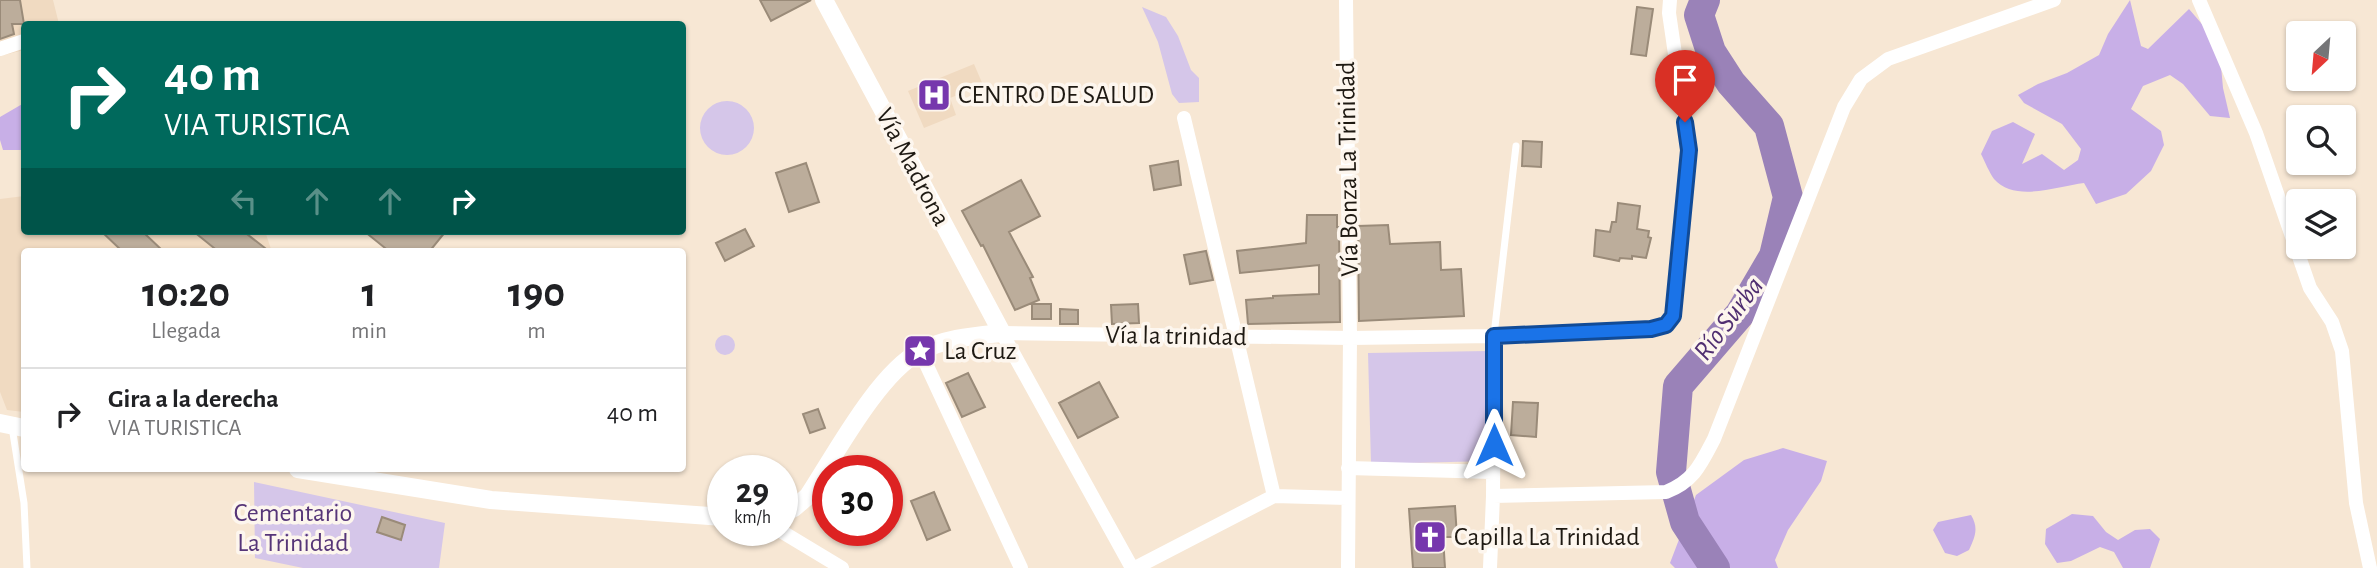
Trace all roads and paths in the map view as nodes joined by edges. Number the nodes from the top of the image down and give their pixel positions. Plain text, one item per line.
1 (824, 0) edge
2 (1346, 0) edge
3 (1670, 0) edge
4 (2054, 0) edge
5 (2199, 0) edge
6 (21, 42) edge
7 (0, 50) edge
8 (1184, 118) dead end
9 (1516, 146) dead end
10 (1002, 333) junction
11 (1494, 336) junction
12 (1236, 337) junction
13 (1350, 338) junction
14 (920, 352) junction
15 (12, 425) edge
16 (1348, 468) junction
17 (319, 472) edge
18 (1493, 472) junction
19 (1274, 496) junction
20 (1493, 496) junction
21 (1348, 498) junction
22 (798, 505) edge
23 (707, 516) edge
24 (798, 541) edge
25 (27, 568) edge
26 (842, 568) edge
27 (1021, 568) edge
28 (1134, 568) edge
29 (1348, 568) edge
30 (1489, 568) edge
31 (2370, 568) edge

1 - 10 street, Vía Madrona
2 - 13 street, Vía Bonza La Trinidad
3 - 11 street, Vía la trinidad
4 - 20 street
5 - 31 street
6 - 7 street
8 - 12 street
9 - 11 lane
10 - 12 street, Vía la trinidad
10 - 14 street
10 - 28 street
11 - 13 street, Vía la trinidad
11 - 18 street
12 - 13 street, Vía la trinidad
12 - 19 street
13 - 16 street, Vía Bonza La Trinidad
14 - 22 street
14 - 27 street
15 - 25 lane
16 - 18 street
16 - 21 street, Vía Bonza La Trinidad
17 - 23 street
18 - 20 street
19 - 21 street
19 - 28 street
20 - 30 street
21 - 29 street, Vía Bonza La Trinidad
24 - 26 street

